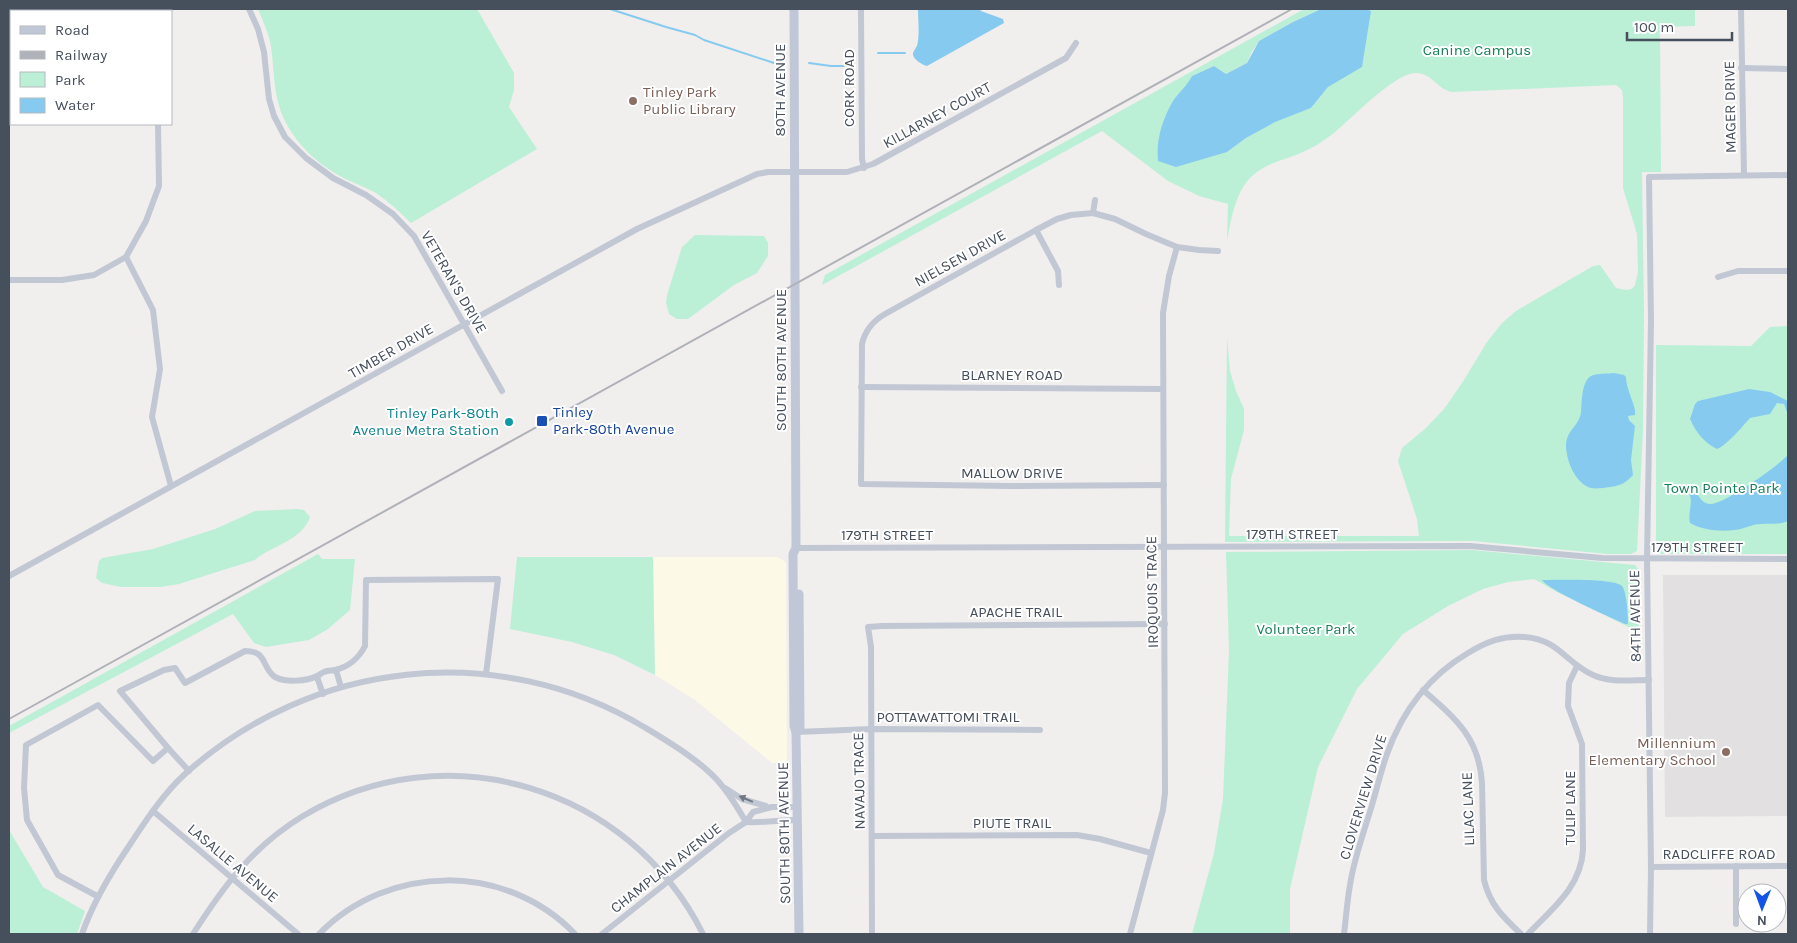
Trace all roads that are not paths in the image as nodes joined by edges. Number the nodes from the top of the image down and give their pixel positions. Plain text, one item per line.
1 (249, 9) edge
2 (794, 9) edge
3 (861, 9) edge
4 (1741, 9) edge
5 (1076, 43) dead end
6 (1741, 68) junction
7 (1788, 69) edge
8 (158, 125) edge
9 (864, 168) junction
10 (794, 172) junction
11 (1788, 175) edge
12 (1744, 176) junction
13 (1095, 200) dead end
14 (1093, 213) junction
15 (1036, 230) junction
16 (1177, 247) junction
17 (1218, 251) dead end
18 (126, 257) junction
19 (1788, 271) edge
20 (1718, 277) dead end
21 (9, 280) edge
22 (1059, 285) dead end
23 (464, 323) junction
24 (861, 387) junction
25 (1163, 389) junction
26 (502, 391) dead end
27 (861, 484) joint
28 (1164, 485) junction
29 (171, 486) junction
30 (1164, 547) junction
31 (796, 548) junction
32 (1647, 559) junction
33 (1788, 559) edge
34 (9, 576) edge
35 (1164, 624) junction
36 (868, 627) joint
37 (1577, 666) junction
38 (336, 670) junction
39 (486, 674) junction
40 (317, 677) junction
41 (1649, 680) junction
42 (341, 688) junction
43 (1424, 690) junction
44 (323, 694) junction
45 (871, 729) junction
46 (1040, 730) dead end
47 (796, 732) junction
48 (168, 748) junction
49 (189, 771) junction
50 (722, 786) junction
51 (772, 807) junction
52 (798, 807) junction
53 (152, 811) junction
54 (798, 820) junction
55 (746, 822) junction
56 (872, 836) junction
57 (1151, 853) junction
58 (1736, 866) junction
59 (1788, 866) edge
60 (1651, 867) junction
61 (231, 878) junction
62 (669, 881) junction
63 (98, 896) junction
64 (1736, 924) dead end
65 (82, 934) edge
66 (193, 934) edge
67 (298, 934) edge
68 (319, 934) edge
69 (575, 934) edge
70 (602, 934) edge
71 (703, 934) edge
72 (799, 934) edge
73 (872, 934) edge
74 (1130, 934) edge
75 (1344, 934) edge
76 (1521, 934) edge
77 (1528, 934) edge
78 (1650, 934) edge

1 - 23 street, VETERAN'S DRIVE
2 - 10 street, 80TH AVENUE
3 - 9 street, CORK ROAD
4 - 6 street, MAGER DRIVE
5 - 9 street, KILLARNEY COURT
6 - 7 street
6 - 12 street, MAGER DRIVE
8 - 18 street
9 - 10 street, KILLARNEY COURT
10 - 23 street, TIMBER DRIVE
10 - 31 street, SOUTH 80TH AVENUE
11 - 12 street
12 - 32 street, 84TH AVENUE
13 - 14 street
14 - 15 street, NIELSEN DRIVE
14 - 16 street, NIELSEN DRIVE
15 - 22 street
15 - 24 street, NIELSEN DRIVE
16 - 17 street, NIELSEN DRIVE
16 - 25 street, IROQUOIS TRACE
18 - 21 street
18 - 29 street
19 - 20 street
23 - 26 street, VETERAN'S DRIVE
23 - 29 street, TIMBER DRIVE
24 - 25 street, BLARNEY ROAD
24 - 27 street, NIELSEN DRIVE
25 - 28 street, IROQUOIS TRACE
27 - 28 street, MALLOW DRIVE
28 - 30 street, IROQUOIS TRACE
29 - 34 street, TIMBER DRIVE
30 - 31 street, 179TH STREET
30 - 32 street, 179TH STREET
30 - 35 street, IROQUOIS TRACE
31 - 47 street, SOUTH 80TH AVENUE
32 - 33 street, 179TH STREET
32 - 41 street, 84TH AVENUE
35 - 36 street, APACHE TRAIL
35 - 57 street, IROQUOIS TRACE
36 - 45 street, NAVAJO TRACE
37 - 41 street, CLOVERVIEW DRIVE
37 - 43 street, CLOVERVIEW DRIVE
37 - 77 street, TULIP LANE
38 - 39 street
38 - 40 street
38 - 42 street
39 - 42 street
39 - 50 street
40 - 44 street
40 - 48 street
41 - 60 street, 84TH AVENUE
42 - 44 street
43 - 75 street, CLOVERVIEW DRIVE
43 - 76 street, LILAC LANE
44 - 49 street
45 - 46 street, POTTAWATTOMI TRAIL
45 - 47 street, POTTAWATTOMI TRAIL
45 - 56 street, NAVAJO TRACE
47 - 52 street, SOUTH 80TH AVENUE
48 - 49 street
48 - 63 street
49 - 53 street
51 -> 50 street
50 - 55 street
51 - 52 street, CHAMPLAIN AVENUE
51 - 55 street, CHAMPLAIN AVENUE
52 - 54 street, SOUTH 80TH AVENUE
53 - 61 street, LASALLE AVENUE
53 - 63 street
54 - 55 street
54 - 72 street, SOUTH 80TH AVENUE
55 - 62 street, CHAMPLAIN AVENUE
56 - 57 street, PIUTE TRAIL
56 - 73 street, NAVAJO TRACE
57 - 74 street, IROQUOIS TRACE
58 - 59 street, RADCLIFFE ROAD
58 - 60 street, RADCLIFFE ROAD
58 - 64 street
60 - 78 street, 84TH AVENUE
61 - 62 street
61 - 66 street
61 - 67 street, LASALLE AVENUE
62 - 70 street, CHAMPLAIN AVENUE
62 - 71 street
63 - 65 street
68 - 69 street

